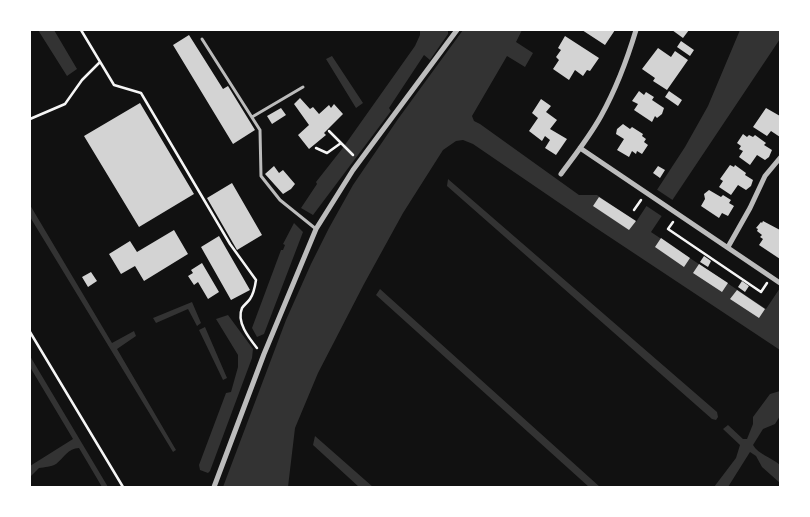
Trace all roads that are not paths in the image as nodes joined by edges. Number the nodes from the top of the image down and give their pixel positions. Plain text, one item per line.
1 (457, 30) edge
2 (636, 30) edge
3 (202, 39) dead end
4 (303, 87) dead end
5 (252, 117) junction
6 (580, 148) junction
7 (780, 158) edge
8 (561, 174) dead end
9 (316, 230) junction
10 (728, 247) junction
11 (780, 283) edge
12 (214, 487) edge

1 - 9 street
2 - 6 street
3 - 5 lane
4 - 5 lane
5 - 9 lane
6 - 8 street
6 - 10 street
7 - 10 street
9 - 12 street
10 - 11 street

